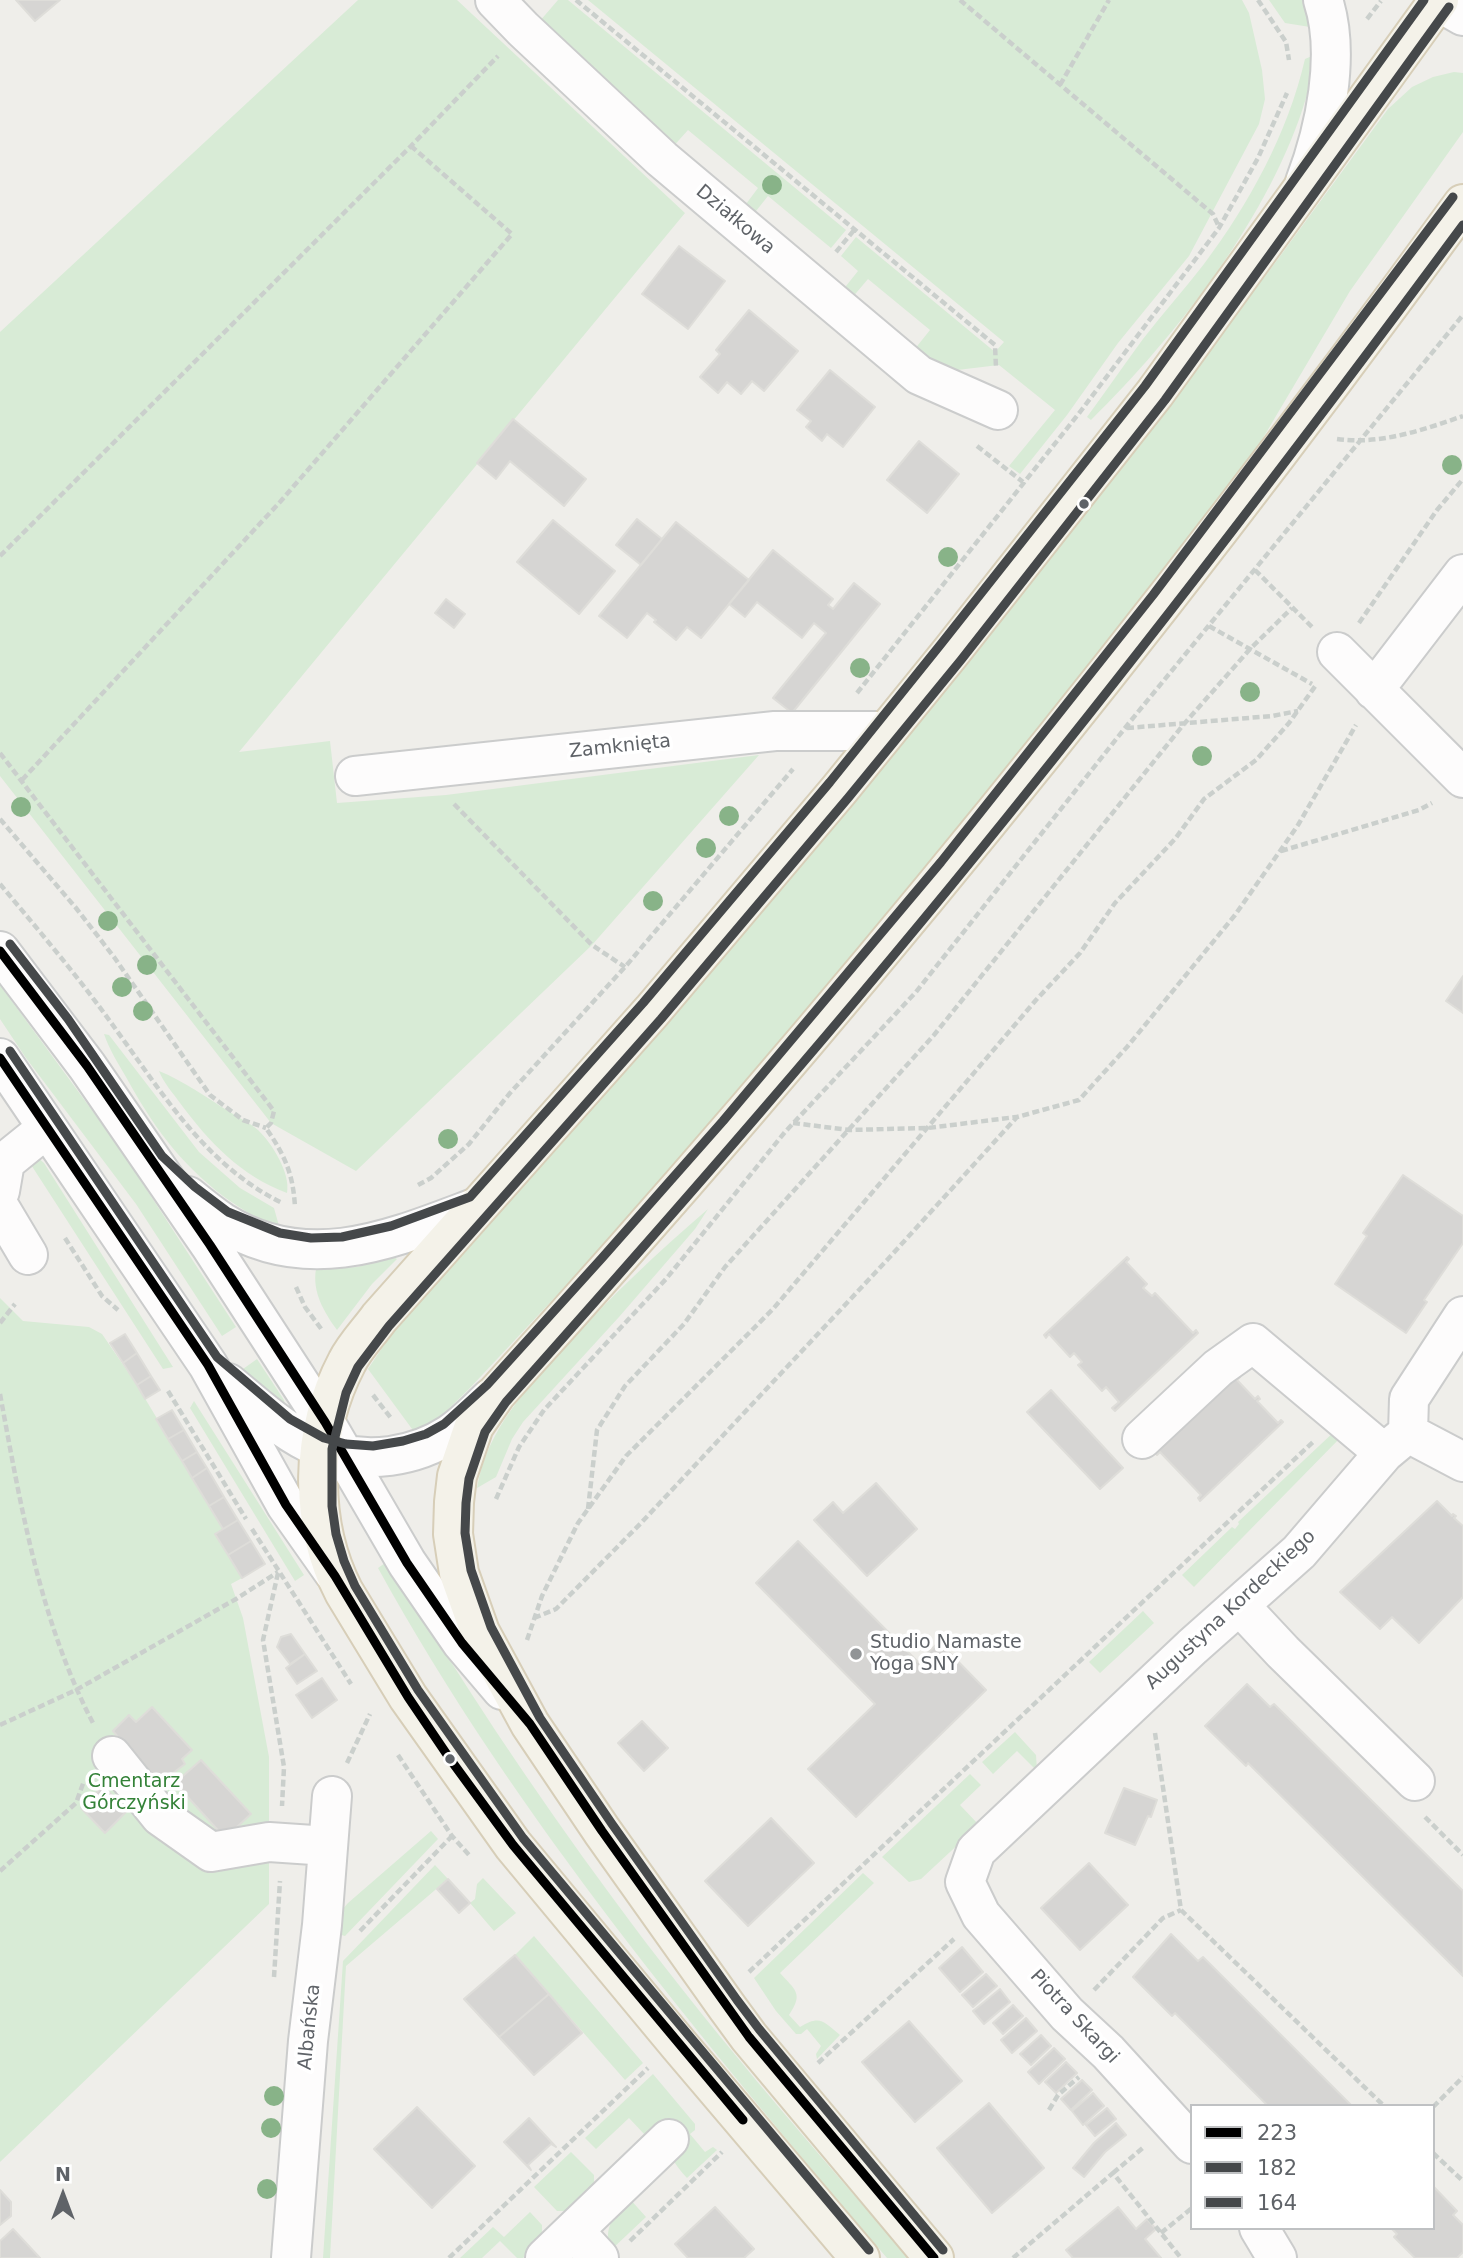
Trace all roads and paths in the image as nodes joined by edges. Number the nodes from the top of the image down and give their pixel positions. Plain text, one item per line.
1 (495, 0) edge
2 (576, 0) edge
3 (960, 0) edge
4 (1109, 0) edge
5 (1323, 0) edge
6 (1444, 5) edge
7 (506, 47) dead end
8 (1060, 85) junction
9 (411, 146) junction
10 (1300, 194) junction
11 (1463, 204) edge
12 (1463, 224) edge
13 (1219, 228) dead end
14 (855, 229) junction
15 (1430, 250) junction
16 (836, 252) dead end
17 (1463, 315) edge
18 (995, 345) dead end
19 (998, 410) dead end
20 (1463, 416) edge
21 (1336, 439) dead end
22 (1359, 443) junction
23 (1463, 479) edge
24 (0, 556) edge
25 (1255, 570) junction
26 (1463, 574) edge
27 (1292, 607) junction
28 (1209, 626) junction
29 (1250, 649) junction
30 (1337, 652) junction
31 (1315, 686) junction
32 (1374, 690) junction
33 (1298, 710) junction
34 (1184, 724) junction
35 (1126, 728) junction
36 (885, 731) junction
37 (0, 753) edge
38 (355, 776) dead end
39 (22, 780) junction
40 (1452, 788) edge
41 (446, 795) dead end
42 (0, 819) edge
43 (1280, 852) junction
44 (0, 951) edge
45 (625, 967) dead end
46 (0, 1058) edge
47 (1017, 1117) junction
48 (793, 1123) junction
49 (47, 1128) junction
50 (266, 1128) junction
51 (928, 1128) junction
52 (849, 1130) junction
53 (153, 1164) junction
54 (0, 1191) edge
55 (295, 1207) dead end
56 (477, 1207) junction
57 (0, 1208) edge
58 (28, 1255) dead end
59 (15, 1304) dead end
60 (1463, 1316) edge
61 (0, 1324) edge
62 (208, 1365) junction
63 (168, 1391) dead end
64 (0, 1394) edge
65 (496, 1394) junction
66 (1342, 1416) junction
67 (1142, 1439) dead end
68 (329, 1442) junction
69 (1396, 1443) junction
70 (1463, 1462) edge
71 (495, 1501) dead end
72 (588, 1510) junction
73 (278, 1572) junction
74 (335, 1576) junction
75 (1240, 1606) junction
76 (534, 1618) junction
77 (526, 1643) dead end
78 (76, 1690) junction
79 (356, 1691) dead end
80 (363, 1702) dead end
81 (530, 1724) junction
82 (0, 1725) edge
83 (1154, 1731) dead end
84 (100, 1763) junction
85 (1415, 1794) joint
86 (332, 1796) joint
87 (281, 1843) junction
88 (328, 1846) junction
89 (1463, 1855) edge
90 (0, 1871) edge
91 (973, 1899) junction
92 (1181, 1910) junction
93 (742, 1979) dead end
94 (273, 1984) dead end
95 (1102, 2000) dead end
96 (1080, 2002) junction
97 (654, 2063) dead end
98 (812, 2068) dead end
99 (1463, 2077) edge
100 (1382, 2104) edge
101 (1435, 2105) edge
102 (669, 2139) dead end
103 (1190, 2142) edge
104 (726, 2147) dead end
105 (1435, 2155) edge
106 (1463, 2181) edge
107 (1190, 2210) edge
108 (1260, 2230) edge
109 (574, 2231) junction
110 (1161, 2233) junction
111 (610, 2253) edge
112 (291, 2258) edge
113 (449, 2258) edge
114 (545, 2258) edge
115 (860, 2258) edge
116 (934, 2258) edge
117 (1013, 2258) edge
118 (1181, 2258) edge
119 (1277, 2258) edge

1 - 19 street, Działkowa
2 - 14 path
3 - 8 path
4 - 8 path
5 - 10 street
6 - 10 main road
7 - 9 path
8 - 13 path
9 - 24 path
9 - 39 path
10 - 36 main road
11 - 15 main road
12 - 15 street
14 - 16 path
14 - 18 path
15 - 65 main road
17 - 22 path
20 - 22 path
21 - 22 path
22 - 25 path
23 - 30 path
25 - 27 path
25 - 28 path
26 - 32 street
27 - 29 path
27 - 30 path
28 - 29 path
28 - 35 path
29 - 31 path
29 - 34 path
30 - 31 path
30 - 32 street
31 - 33 path
32 - 40 street
32 - 43 path
33 - 34 path
33 - 51 path
34 - 35 path
34 - 52 path
35 - 48 path
36 - 38 street, Zamknięta
36 - 56 main road
37 - 39 path
39 - 50 path
40 - 43 path
41 - 45 path
42 - 50 path
43 - 47 path
44 - 53 street
46 - 49 street
47 - 51 path
47 - 76 path
48 - 52 path
48 - 71 path
49 - 54 street
49 - 62 street
50 - 55 path
51 - 52 path
51 - 72 path
52 - 72 path
53 - 56 street
53 - 68 street
56 - 68 main road
57 - 58 street
59 - 61 path
60 - 69 street
62 - 68 street
62 - 74 street
63 - 73 path
64 - 78 path
65 - 68 street
65 - 81 main road
66 - 67 street
66 - 69 street
66 - 93 path
68 - 74 main road
68 - 81 street
69 - 70 street
69 - 75 street, Augustyna Kordeckiego
72 - 76 path
73 - 78 path
73 - 79 path
73 - 87 path
74 - 115 main road
75 - 85 street
75 - 91 street, Augustyna Kordeckiego
76 - 77 path
78 - 82 path
78 - 84 path
80 - 86 path
81 - 116 main road
83 - 92 path
84 - 87 street
84 - 90 path
85 - 89 path
86 - 88 street, Albańska
87 - 88 street
87 - 94 path
88 - 112 street, Albańska
91 - 96 street, Piotra Skargi
91 - 98 path
92 - 96 path
92 - 100 path
95 - 96 path
96 - 103 street, Piotra Skargi
97 - 113 path
99 - 101 path
102 - 109 street
104 - 111 path
105 - 106 path
107 - 110 path
108 - 119 street
109 - 111 street
109 - 114 street
110 - 117 path
110 - 118 path

